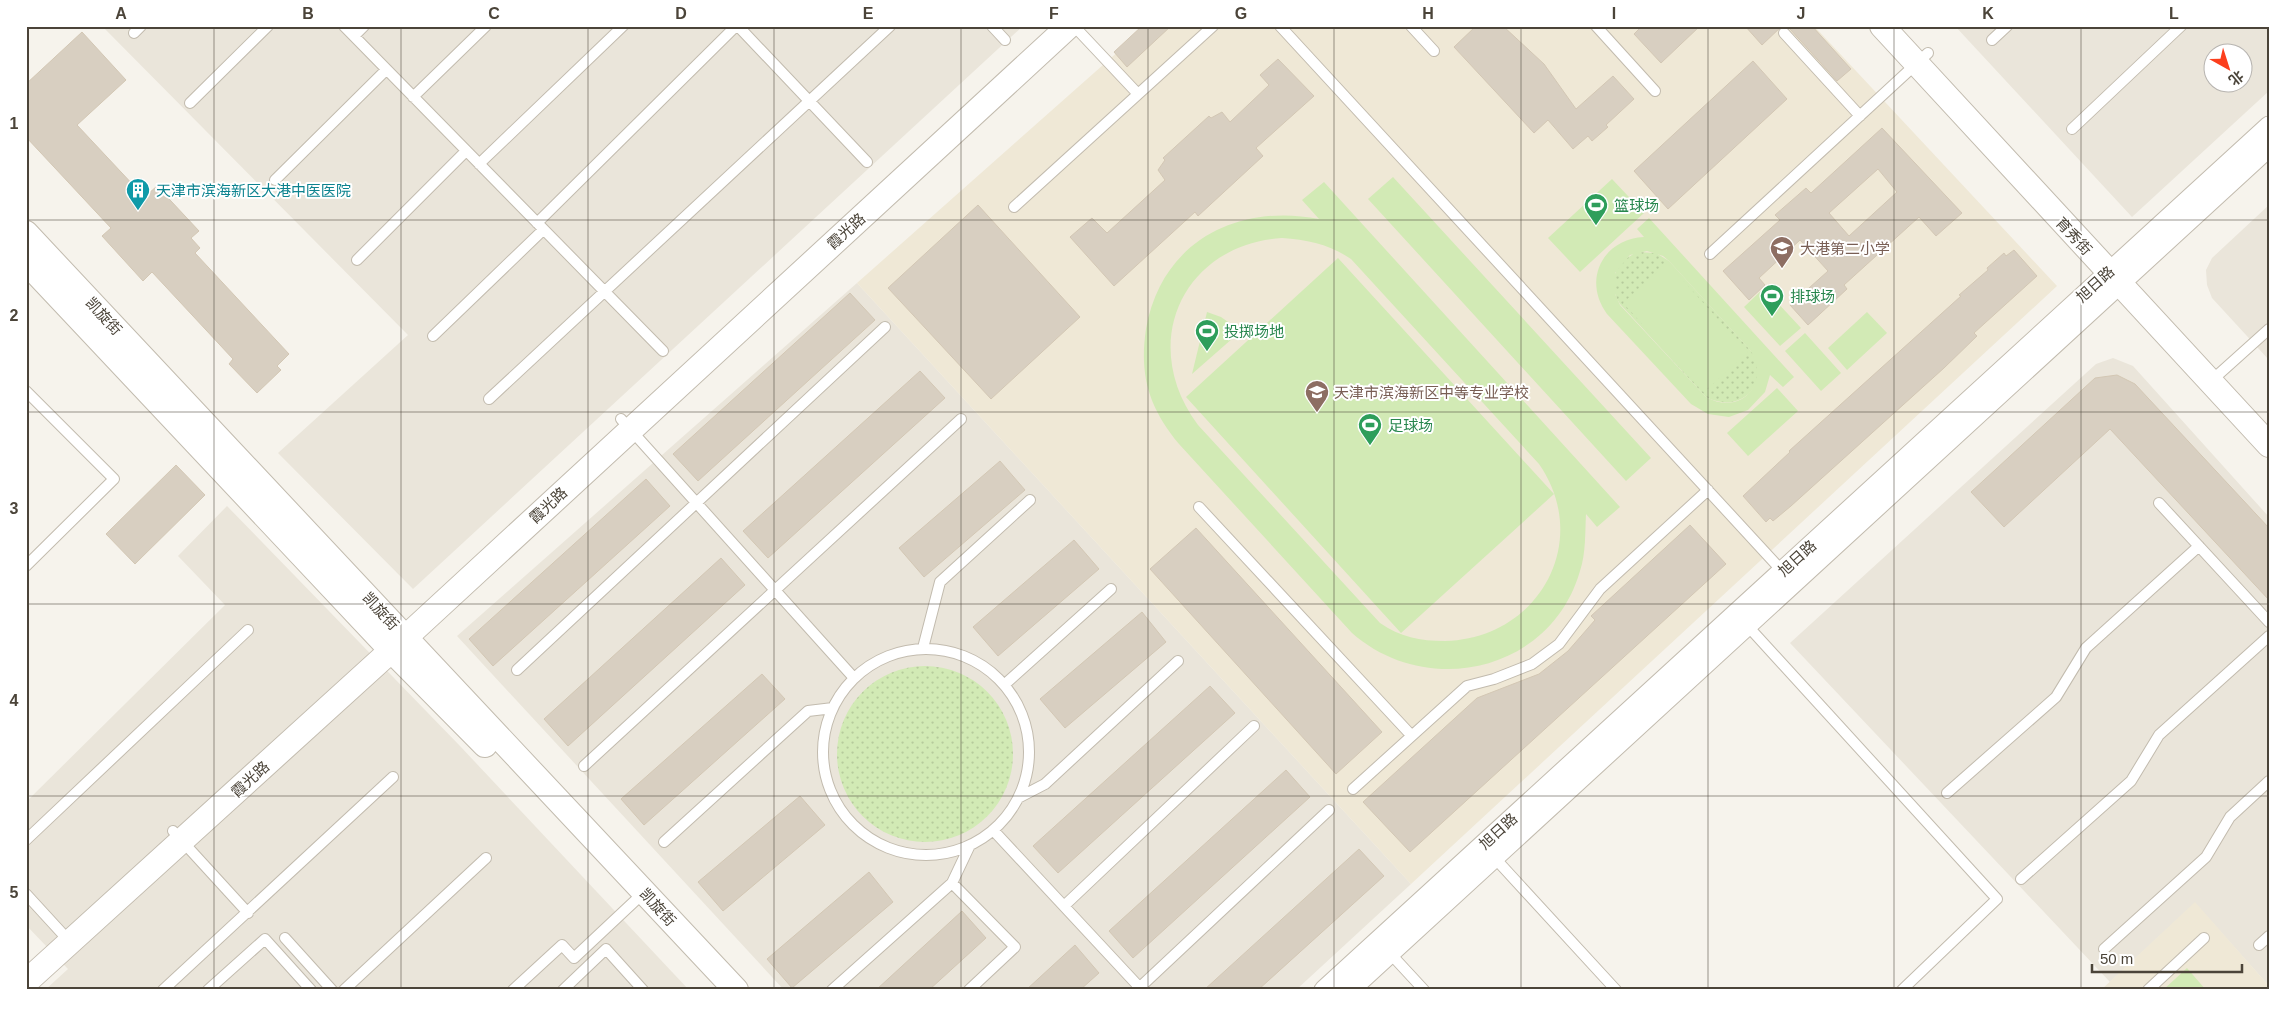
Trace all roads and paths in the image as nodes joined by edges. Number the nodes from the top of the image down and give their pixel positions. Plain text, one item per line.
1 (268, 26) edge
2 (344, 26) edge
3 (364, 26) edge
4 (486, 26) edge
5 (622, 26) edge
6 (737, 26) edge
7 (890, 26) edge
8 (992, 26) edge
9 (1049, 26) edge
10 (1069, 26) edge
11 (1074, 26) edge
12 (1213, 26) edge
13 (1280, 26) edge
14 (1412, 26) edge
15 (1596, 26) edge
16 (1882, 26) edge
17 (1904, 26) edge
18 (2007, 26) edge
19 (2181, 26) edge
20 (1784, 33) dead end
21 (354, 36) junction
22 (1005, 40) dead end
23 (1992, 40) dead end
24 (1434, 51) dead end
25 (1922, 59) junction
26 (386, 70) junction
27 (1655, 92) dead end
28 (1138, 94) junction
29 (414, 97) junction
30 (808, 100) junction
31 (190, 104) dead end
32 (1860, 116) junction
33 (2269, 126) edge
34 (2072, 129) dead end
35 (2269, 147) edge
36 (466, 151) junction
37 (867, 162) dead end
38 (479, 164) junction
39 (275, 180) dead end
40 (1014, 207) dead end
41 (540, 226) junction
42 (26, 233) edge
43 (1710, 254) dead end
44 (358, 260) dead end
45 (26, 262) edge
46 (2119, 273) junction
47 (603, 292) junction
48 (885, 327) dead end
49 (2269, 329) edge
50 (434, 336) dead end
51 (663, 351) dead end
52 (2216, 377) junction
53 (26, 391) edge
54 (489, 399) dead end
55 (961, 419) dead end
56 (2269, 422) edge
57 (625, 424) junction
58 (2269, 445) edge
59 (1708, 490) junction
60 (1030, 500) dead end
61 (696, 502) junction
62 (2159, 503) dead end
63 (1199, 507) dead end
64 (2199, 546) junction
65 (26, 566) edge
66 (1788, 576) junction
67 (1111, 589) dead end
68 (775, 590) junction
69 (1741, 618) junction
70 (2269, 622) edge
71 (248, 630) dead end
72 (2269, 636) edge
73 (393, 638) junction
74 (923, 648) junction
75 (1178, 661) dead end
76 (517, 670) dead end
77 (854, 678) junction
78 (1004, 685) junction
79 (833, 708) junction
80 (1254, 726) dead end
81 (1411, 735) junction
82 (584, 766) dead end
83 (393, 777) dead end
84 (2269, 781) edge
85 (1353, 789) dead end
86 (1947, 793) dead end
87 (1018, 798) junction
88 (1329, 810) dead end
89 (993, 830) junction
90 (178, 836) junction
91 (26, 840) edge
92 (664, 842) dead end
93 (970, 845) junction
94 (1488, 851) junction
95 (486, 858) dead end
96 (2021, 879) dead end
97 (952, 883) junction
98 (26, 894) edge
99 (638, 898) junction
100 (1064, 906) junction
101 (248, 913) junction
102 (2269, 936) edge
103 (66, 938) junction
104 (285, 938) dead end
105 (2204, 938) dead end
106 (2260, 945) dead end
107 (1384, 947) junction
108 (2104, 949) dead end
109 (26, 966) edge
110 (26, 982) edge
111 (1140, 989) edge
112 (163, 990) edge
113 (208, 990) edge
114 (312, 990) edge
115 (332, 990) edge
116 (344, 990) edge
117 (513, 990) edge
118 (563, 990) edge
119 (643, 990) edge
120 (722, 990) edge
121 (736, 990) edge
122 (832, 990) edge
123 (969, 990) edge
124 (1324, 990) edge
125 (1350, 990) edge
126 (1424, 990) edge
127 (1616, 990) edge
128 (1902, 990) edge
129 (2148, 990) edge

1 - 31 lane
2 - 21 lane
3 - 21 lane
4 - 29 lane
5 - 38 lane
6 - 30 lane
6 - 41 lane
7 - 30 lane
8 - 22 lane
9 - 57 street, 霞光路
10 - 57 street, 霞光路
11 - 28 lane
12 - 28 lane
13 - 59 lane
14 - 24 lane
15 - 27 lane
16 - 25 street, 育秀街
17 - 25 street, 育秀街
18 - 23 lane
19 - 34 lane
20 - 32 lane
21 - 26 lane
25 - 32 lane
25 - 46 street, 育秀街
26 - 29 lane
26 - 39 lane
28 - 40 lane
29 - 36 lane
30 - 37 lane
30 - 47 lane
32 - 43 lane
33 - 46 street, 旭日路
35 - 46 street, 旭日路
36 - 38 lane
36 - 44 lane
38 - 41 lane
41 - 47 lane
41 - 50 lane
42 - 73 street, 凯旋街
45 - 73 street, 凯旋街
46 - 52 street, 育秀街
46 - 66 street, 旭日路
47 - 51 lane
47 - 54 lane
48 - 61 lane
49 - 52 lane
52 - 56 street, 育秀街
52 - 58 street, 育秀街
53 - 65 lane
55 - 68 lane
57 - 61 lane
57 - 73 street, 霞光路
59 - 66 lane
59 - 81 lane
60 - 74 lane
61 - 68 lane
61 - 76 lane
62 - 64 lane
63 - 81 lane
64 - 70 lane
64 - 86 lane
66 - 69 street, 旭日路
67 - 78 lane
68 - 77 lane
68 - 82 lane
69 - 94 street, 旭日路
69 - 128 lane
71 - 91 lane
72 - 96 lane
73 - 90 street, 霞光路
73 - 99 street, 凯旋街
73 - 121 street, 凯旋街
74 - 77 lane
74 - 78 lane
75 - 87 lane
77 - 79 lane
78 - 87 lane
79 - 92 lane
79 - 93 lane
80 - 100 lane
81 - 85 lane
83 - 101 lane
84 - 108 lane
87 - 89 lane
88 - 111 lane
89 - 93 lane
89 - 100 lane
90 - 101 lane
90 - 103 street, 霞光路
93 - 97 lane
94 - 107 street, 旭日路
94 - 127 lane
95 - 116 lane
97 - 122 lane
97 - 123 lane
98 - 103 lane
99 - 117 lane
99 - 120 street, 凯旋街
100 - 111 lane
101 - 112 lane
102 - 106 lane
103 - 109 street, 霞光路
103 - 110 street, 霞光路
104 - 115 lane
105 - 129 lane
107 - 124 street, 旭日路
107 - 125 street, 旭日路
107 - 126 lane
113 - 114 lane
118 - 119 lane

